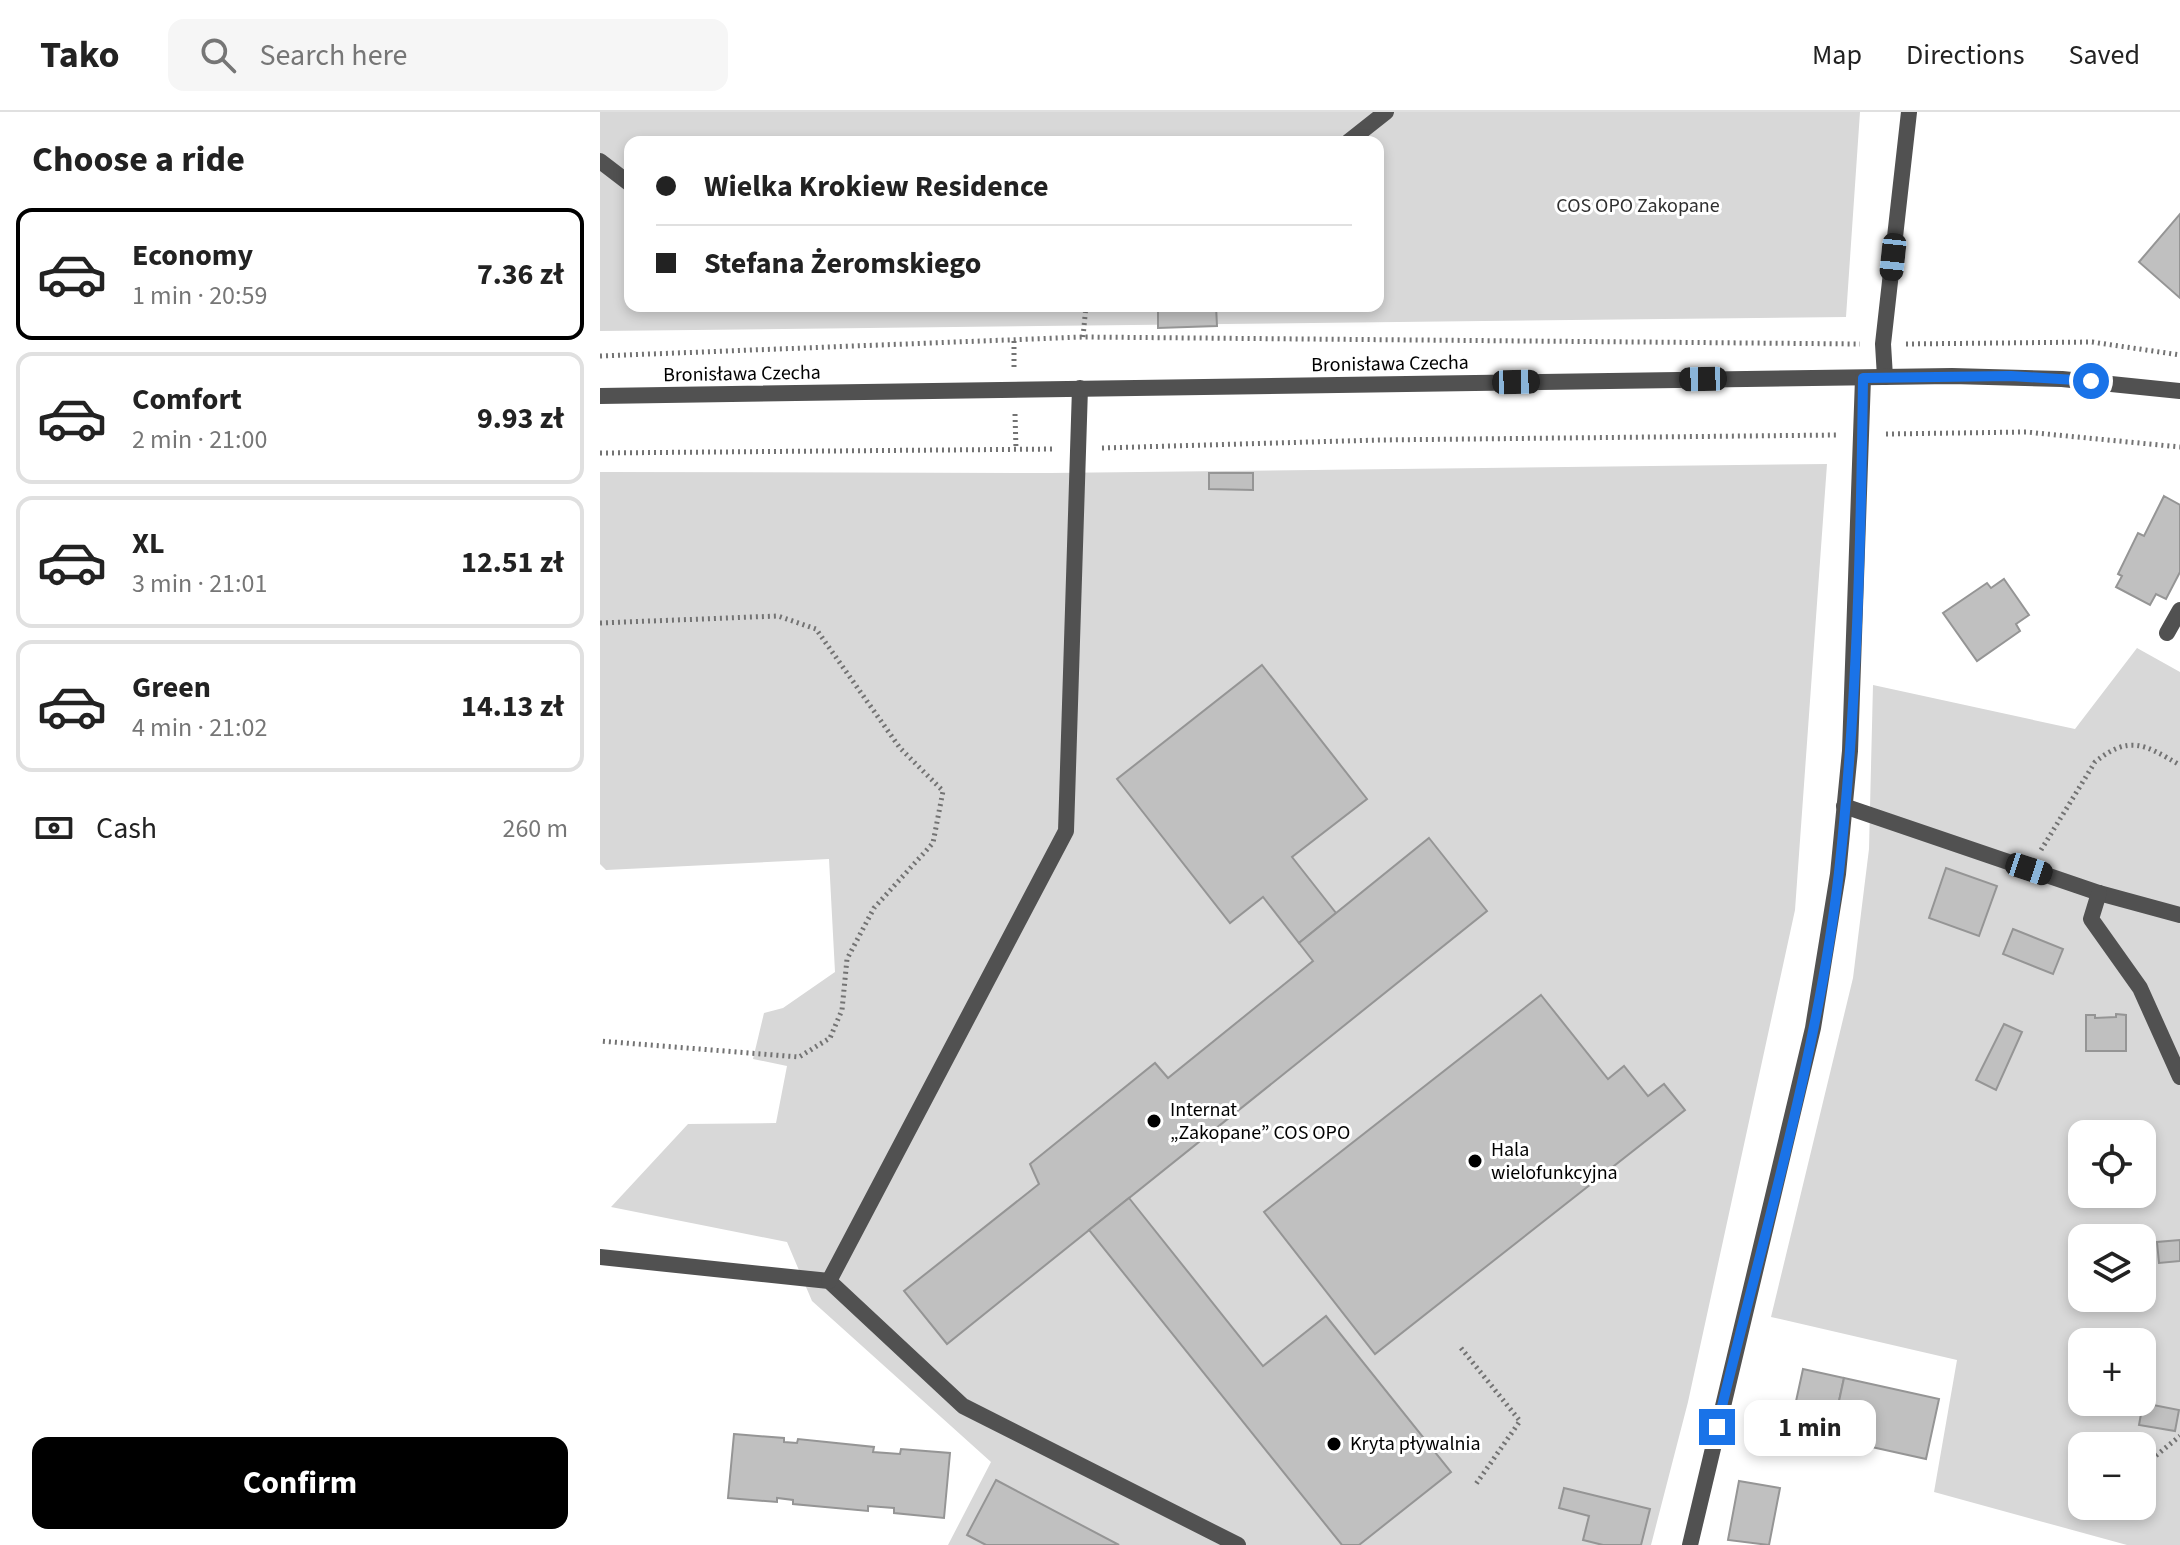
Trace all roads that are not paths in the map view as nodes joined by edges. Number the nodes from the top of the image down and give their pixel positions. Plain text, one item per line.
1 (1386, 112) edge
2 (1909, 112) edge
3 (1356, 136) edge
4 (600, 161) edge
5 (624, 179) edge
6 (1885, 377) junction
7 (1863, 378) junction
8 (1080, 388) junction
9 (2180, 391) edge
10 (600, 396) edge
11 (2180, 610) edge
12 (2167, 633) dead end
13 (1844, 806) junction
14 (2099, 893) junction
15 (2180, 915) edge
16 (2180, 1077) edge
17 (600, 1257) edge
18 (829, 1281) junction
19 (1238, 1545) edge
20 (1690, 1545) edge

1 - 3 street
2 - 6 street
4 - 5 street
6 - 7 street, Bronisława Czecha
6 - 9 street, Bronisława Czecha
7 - 8 street, Bronisława Czecha
7 - 13 street
8 - 10 street, Bronisława Czecha
8 - 18 street
11 - 12 street
13 - 14 street
13 - 20 street
14 - 15 street
14 - 16 street
17 - 18 street
18 - 19 street

